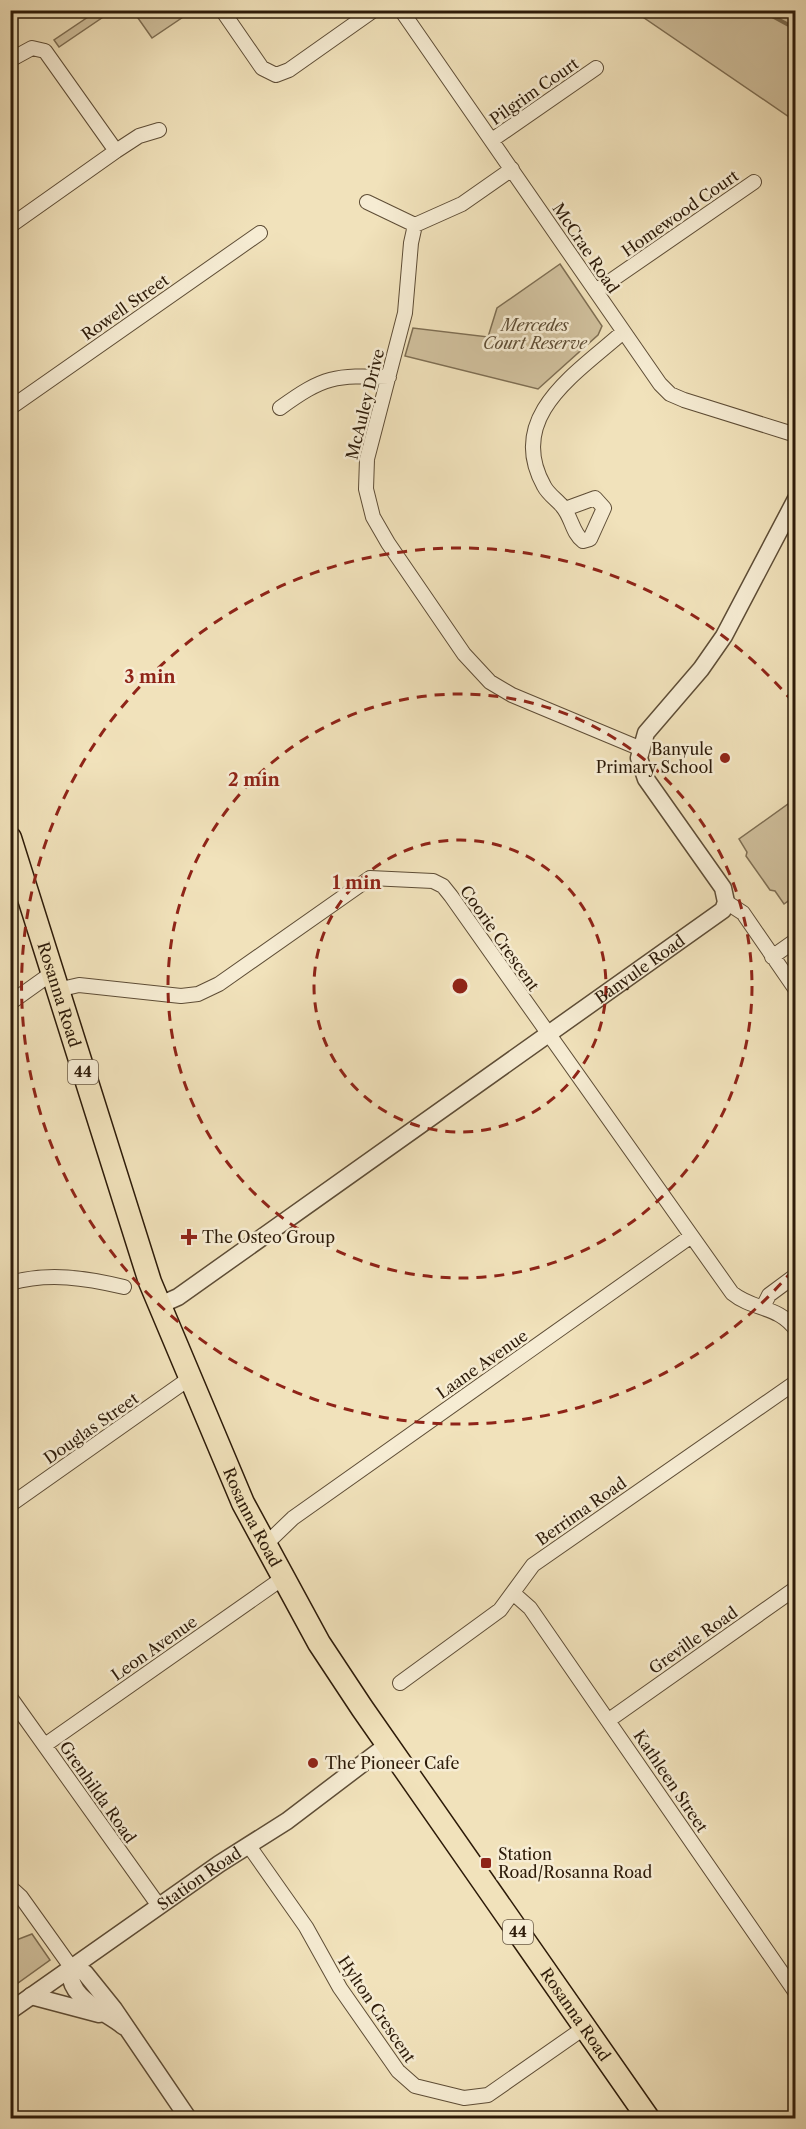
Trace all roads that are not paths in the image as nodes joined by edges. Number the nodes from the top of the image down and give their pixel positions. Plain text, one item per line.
1 (222, 10) edge
2 (374, 10) edge
3 (401, 10) edge
4 (10, 60) edge
5 (596, 68) dead end
6 (159, 130) dead end
7 (492, 140) junction
8 (116, 151) junction
9 (512, 169) junction
10 (754, 182) dead end
11 (367, 202) dead end
12 (415, 225) junction
13 (10, 226) edge
14 (260, 232) dead end
15 (596, 291) junction
16 (623, 332) junction
17 (388, 377) junction
18 (10, 408) edge
19 (280, 408) dead end
20 (795, 435) edge
21 (795, 499) edge
22 (565, 509) dead end
23 (639, 748) junction
24 (10, 838) edge
25 (724, 906) junction
26 (795, 940) edge
27 (772, 957) junction
28 (55, 982) junction
29 (795, 990) edge
30 (10, 1003) edge
31 (548, 1035) junction
32 (690, 1237) junction
33 (795, 1275) edge
34 (10, 1283) edge
35 (124, 1287) dead end
36 (160, 1305) junction
37 (763, 1308) junction
38 (795, 1330) edge
39 (190, 1378) junction
40 (795, 1382) edge
41 (11, 1503) edge
42 (262, 1538) junction
43 (283, 1578) junction
44 (795, 1588) edge
45 (513, 1593) junction
46 (400, 1683) dead end
47 (10, 1697) edge
48 (15, 1712) edge
49 (609, 1720) junction
50 (45, 1745) junction
51 (387, 1745) junction
52 (249, 1846) junction
53 (10, 1887) edge
54 (159, 1906) junction
55 (71, 1967) junction
56 (795, 1993) edge
57 (31, 1996) junction
58 (10, 2011) edge
59 (105, 2016) junction
60 (123, 2026) junction
61 (584, 2028) junction
62 (188, 2118) edge
63 (648, 2118) edge

1 - 2 street
3 - 7 street, McCrae Road
4 - 8 street
5 - 7 street, Pilgrim Court
6 - 8 street
7 - 9 street, McCrae Road
8 - 13 street
9 - 12 street
9 - 15 street, McCrae Road
10 - 15 street, Homewood Court
11 - 12 street
12 - 17 street, McAuley Drive
14 - 18 street, Rowell Street
15 - 16 street, McCrae Road
16 - 20 street, McCrae Road
16 - 22 street
17 - 19 street
17 - 23 street, McAuley Drive
21 - 23 street
23 - 25 street
24 - 28 highway, Rosanna Road / 44
25 - 27 street
25 - 31 street, Banyule Road
26 - 27 street
27 - 29 street
28 - 30 street
28 - 31 street, Coorie Crescent
28 - 36 highway, Rosanna Road / 44
31 - 32 street, Coorie Crescent
31 - 36 street, Banyule Road
32 - 37 street, Coorie Crescent
32 - 42 street, Laane Avenue
33 - 37 street
34 - 35 street
36 - 39 highway, Rosanna Road / 44
37 - 38 street, Coorie Crescent
39 - 41 street, Douglas Street
39 - 42 highway, Rosanna Road / 44
40 - 45 street, Berrima Road
42 - 43 highway, Rosanna Road / 44
43 - 50 street, Leon Avenue
43 - 51 highway, Rosanna Road / 44
44 - 49 street, Greville Road
45 - 46 street, Berrima Road
45 - 49 street, Kathleen Street
47 - 48 street, Grenhilda Road
48 - 50 street, Grenhilda Road
49 - 56 street, Kathleen Street
50 - 54 street, Grenhilda Road
51 - 52 street, Station Road
51 - 61 highway, Rosanna Road / 44
52 - 54 street, Station Road
52 - 61 street, Hylton Crescent
53 - 55 street
54 - 55 street, Station Road
55 - 57 street, Station Road
55 - 59 street
55 - 60 street
57 - 58 street, Station Road
57 - 59 street
59 - 60 street
60 - 62 street
61 - 63 highway, Rosanna Road / 44

